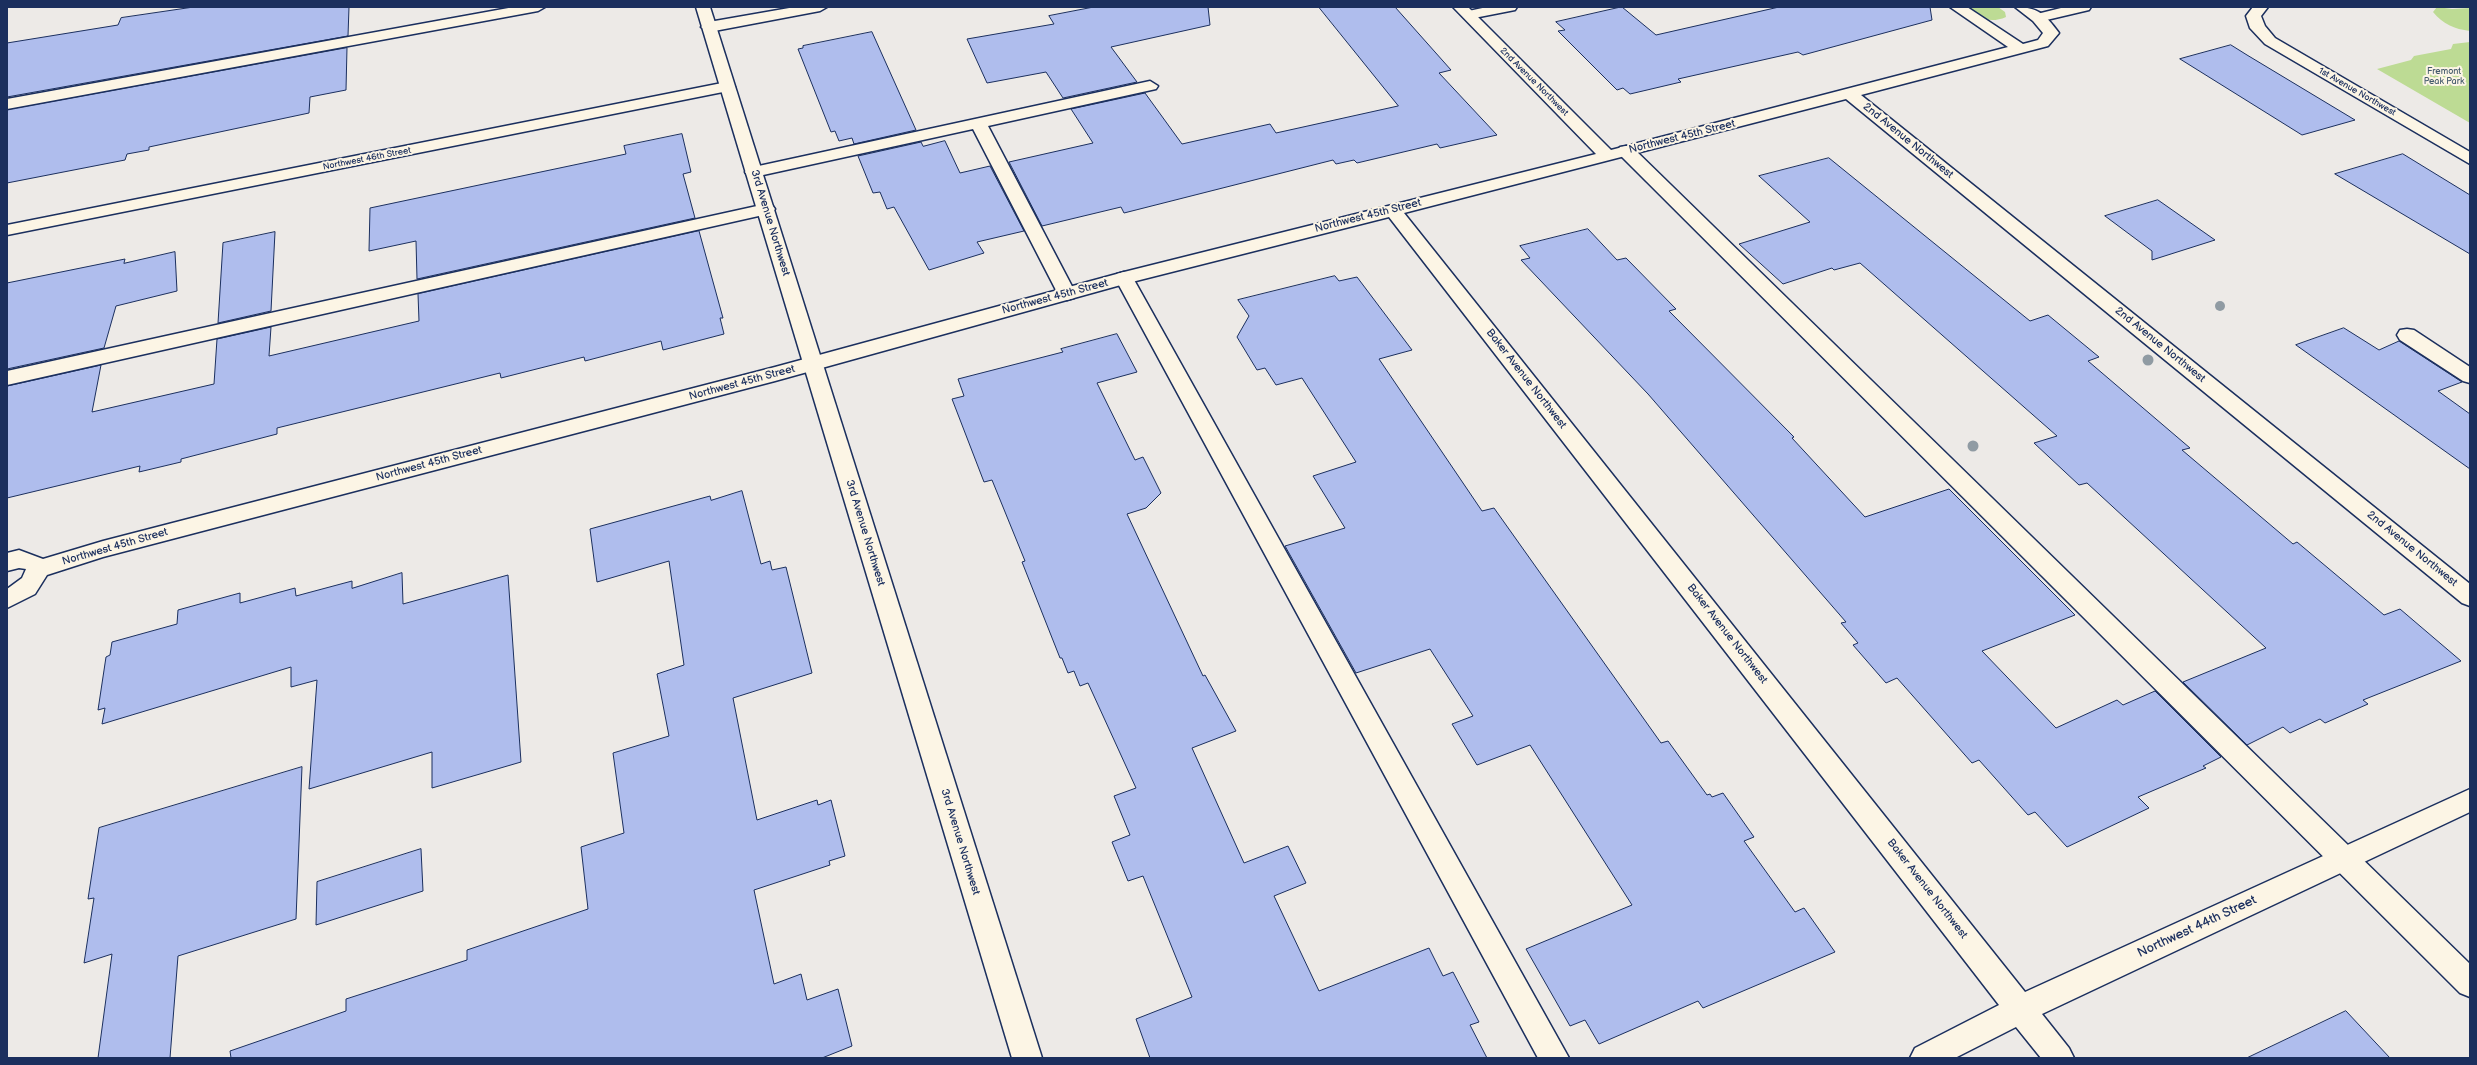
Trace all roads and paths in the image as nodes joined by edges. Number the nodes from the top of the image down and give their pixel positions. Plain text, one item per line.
1 (538, 7) edge
2 (703, 7) edge
3 (820, 7) edge
4 (1510, 7) edge
5 (1957, 7) edge
6 (2022, 7) edge
7 (2084, 7) edge
8 (1465, 11) edge
9 (2257, 12) edge
10 (2038, 18) junction
11 (709, 27) junction
12 (2022, 50) junction
13 (1150, 86) dead end
14 (727, 87) junction
15 (1850, 94) junction
16 (7, 104) edge
17 (979, 124) junction
18 (1617, 154) junction
19 (2470, 159) edge
20 (754, 172) junction
21 (766, 208) junction
22 (1394, 210) junction
23 (7, 230) edge
24 (1124, 278) junction
25 (1067, 294) junction
26 (2407, 335) dead end
27 (813, 364) junction
28 (2470, 376) edge
29 (7, 378) edge
30 (7, 562) edge
31 (37, 569) junction
32 (2470, 596) edge
33 (7, 599) edge
34 (2470, 800) edge
35 (2343, 858) junction
36 (2470, 983) edge
37 (2021, 1009) junction
38 (1027, 1058) edge
39 (1554, 1058) edge
40 (1925, 1058) edge
41 (2059, 1058) edge

1 - 16 street
2 - 11 street, 3rd Avenue Northwest
3 - 11 street
4 - 8 street
5 - 12 street
6 - 10 street
7 - 10 street
8 - 18 street, 2nd Avenue Northwest
9 - 19 street, 1st Avenue Northwest
10 - 12 street, Northwest 45th Street
11 - 14 street, 3rd Avenue Northwest
12 - 15 street, Northwest 45th Street
13 - 17 street
14 - 20 street, 3rd Avenue Northwest
14 - 23 street, Northwest 46th Street
15 - 18 street, Northwest 45th Street
15 - 32 street, 2nd Avenue Northwest
17 - 20 street
17 - 25 street
18 - 22 street, Northwest 45th Street
18 - 35 street, 2nd Avenue Northwest
20 - 21 street, 3rd Avenue Northwest
21 - 27 street, 3rd Avenue Northwest
21 - 29 street
22 - 24 street, Northwest 45th Street
22 - 37 street, Baker Avenue Northwest
24 - 25 street, Northwest 45th Street
24 - 39 street
25 - 27 street, Northwest 45th Street
26 - 28 street
27 - 31 street, Northwest 45th Street
27 - 38 street, 3rd Avenue Northwest
30 - 31 street
31 - 33 street
34 - 35 street, Northwest 44th Street
35 - 36 street, 2nd Avenue Northwest
35 - 37 street, Northwest 44th Street
37 - 40 street, Northwest 44th Street
37 - 41 street, Baker Avenue Northwest

